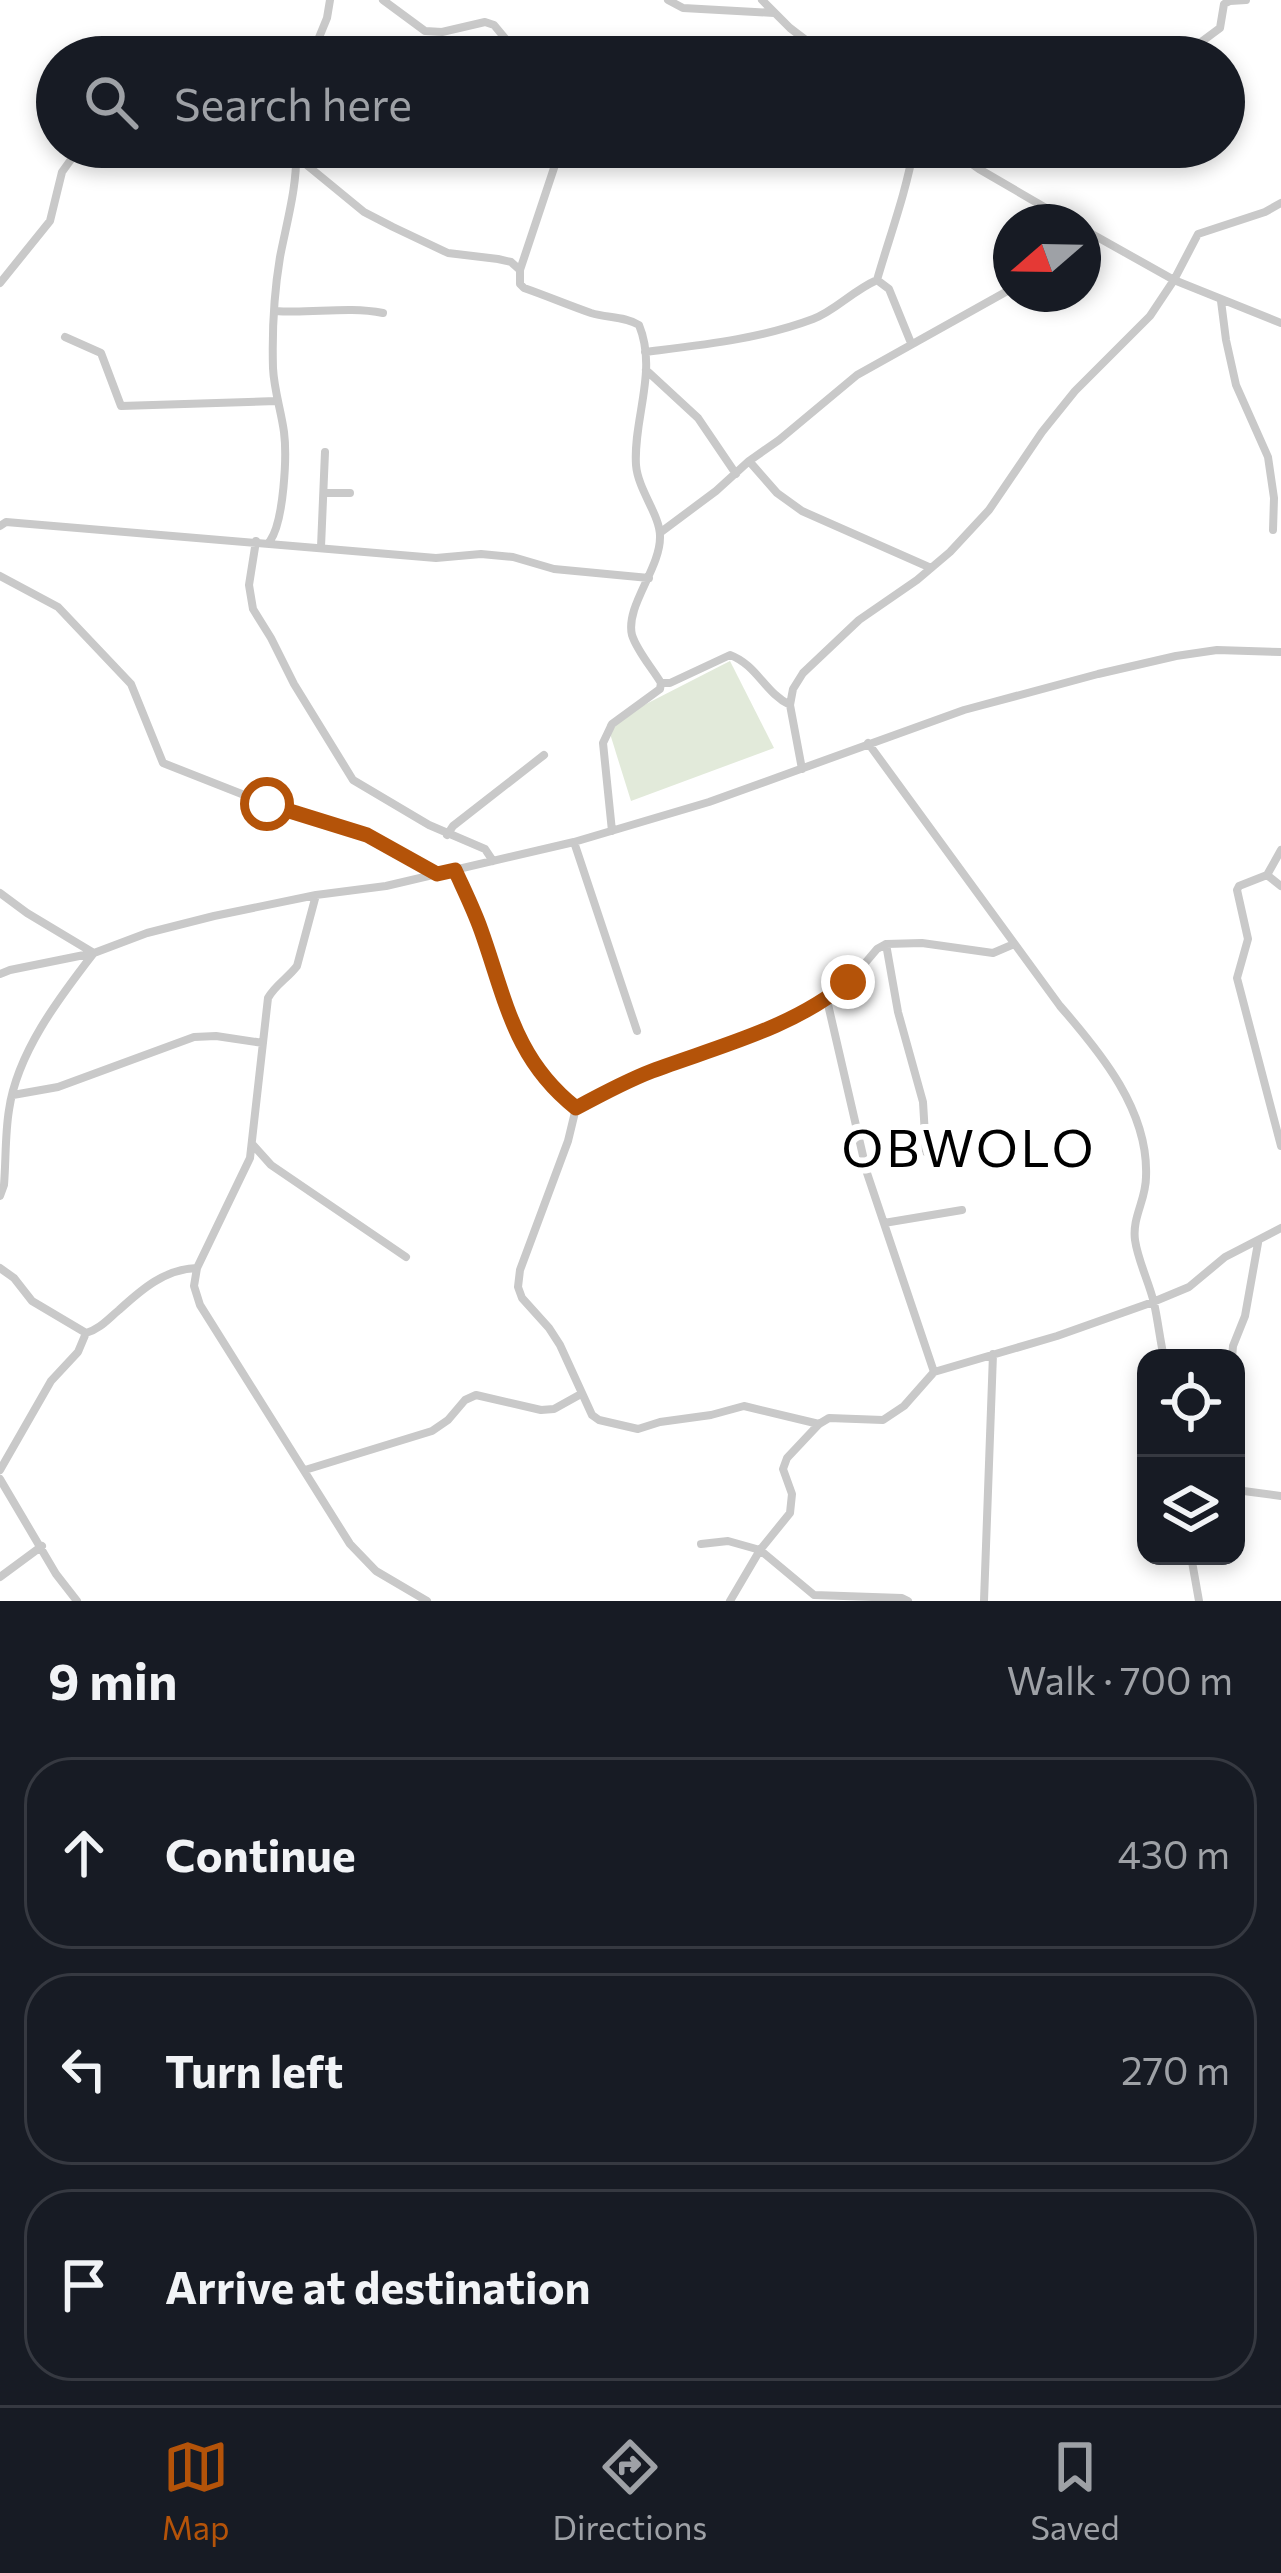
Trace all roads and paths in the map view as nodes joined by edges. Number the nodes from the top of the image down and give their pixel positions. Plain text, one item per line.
1 (331, 0) edge
2 (382, 0) edge
3 (668, 0) edge
4 (762, 0) edge
5 (1246, 0) edge
6 (773, 13) junction
7 (318, 36) edge
8 (503, 36) edge
9 (801, 36) edge
10 (1209, 36) edge
11 (65, 168) edge
12 (294, 168) edge
13 (314, 168) edge
14 (554, 168) edge
15 (910, 168) edge
16 (978, 168) edge
17 (1281, 203) edge
18 (1039, 204) edge
19 (1101, 240) edge
20 (520, 270) junction
21 (2, 276) edge
22 (878, 280) junction
23 (1174, 280) junction
24 (993, 299) edge
25 (1221, 301) junction
26 (275, 311) junction
27 (383, 314) dead end
28 (1281, 323) edge
29 (65, 337) dead end
30 (911, 343) junction
31 (646, 352) junction
32 (645, 369) junction
33 (277, 401) junction
34 (326, 452) dead end
35 (749, 461) junction
36 (736, 474) junction
37 (326, 493) junction
38 (350, 493) dead end
39 (0, 526) edge
40 (1273, 530) dead end
41 (661, 532) junction
42 (256, 541) junction
43 (269, 542) junction
44 (321, 547) junction
45 (931, 568) junction
46 (0, 576) edge
47 (649, 578) junction
48 (1281, 652) edge
49 (662, 683) junction
50 (790, 705) junction
51 (868, 743) junction
52 (544, 755) dead end
53 (802, 769) junction
54 (612, 831) junction
55 (447, 835) junction
56 (574, 842) junction
57 (1281, 850) edge
58 (493, 861) junction
59 (455, 870) junction
60 (437, 874) junction
61 (1268, 875) junction
62 (1281, 886) edge
63 (0, 892) edge
64 (316, 895) junction
65 (886, 944) junction
66 (1014, 944) junction
67 (94, 953) junction
68 (0, 974) edge
69 (827, 1000) junction
70 (638, 1031) dead end
71 (263, 1042) junction
72 (8, 1099) edge
73 (576, 1108) junction
74 (252, 1143) junction
75 (1281, 1146) edge
76 (926, 1152) dead end
77 (0, 1196) edge
78 (962, 1210) dead end
79 (884, 1223) junction
80 (1281, 1228) edge
81 (1258, 1241) junction
82 (406, 1257) dead end
83 (0, 1268) edge
84 (197, 1268) junction
85 (1153, 1302) junction
86 (86, 1333) junction
87 (1162, 1349) edge
88 (1233, 1349) edge
89 (993, 1354) junction
90 (934, 1372) junction
91 (581, 1394) junction
92 (819, 1424) junction
93 (304, 1470) junction
94 (0, 1474) edge
95 (1245, 1491) edge
96 (1281, 1496) edge
97 (700, 1544) dead end
98 (42, 1546) junction
99 (760, 1550) junction
100 (1193, 1565) edge
101 (0, 1577) edge
102 (76, 1601) edge
103 (427, 1601) edge
104 (730, 1601) edge
105 (908, 1601) edge
106 (984, 1601) edge
107 (1199, 1601) edge

1 - 7 street
2 - 8 street
3 - 6 street
4 - 6 street
5 - 10 street
6 - 9 street
11 - 21 street
12 - 26 street
13 - 20 street
14 - 20 street
15 - 22 street
16 - 18 street
17 - 23 street
19 - 23 street
20 - 31 street
22 - 30 street
22 - 31 street
23 - 25 street
23 - 45 street
24 - 30 street
25 - 28 street
25 - 40 street
26 - 27 street
26 - 33 street
29 - 33 street
30 - 35 street
31 - 32 street
32 - 36 street
32 - 41 street
33 - 43 street
34 - 37 street
35 - 36 street
35 - 45 street
36 - 41 street
37 - 38 street
37 - 44 street
39 - 42 street
41 - 47 street
42 - 43 street
42 - 55 street
43 - 44 street
44 - 47 street
45 - 50 street
46 - 60 street
47 - 49 street
48 - 51 street
49 - 50 street
49 - 54 street
50 - 53 street
51 - 53 street
51 - 66 street
52 - 55 street
53 - 54 street
54 - 56 street
55 - 58 street
56 - 58 street
56 - 70 street
57 - 61 street
58 - 59 street
59 - 60 street
59 - 73 street
60 - 64 street
61 - 62 street
61 - 75 street
63 - 67 street
64 - 67 street
64 - 71 street
65 - 66 street
65 - 69 street
65 - 76 street
66 - 85 street
67 - 68 street
67 - 72 street
69 - 73 street
69 - 79 street
71 - 72 street
71 - 74 street
72 - 77 street
73 - 91 street
74 - 82 street
74 - 84 street
78 - 79 street
79 - 90 street
80 - 81 street
81 - 85 street
81 - 88 street
83 - 86 street
84 - 86 street
84 - 93 street
85 - 87 street
85 - 89 street
86 - 94 street
89 - 90 street
89 - 106 street
90 - 92 street
91 - 92 street
91 - 93 street
92 - 99 street
93 - 103 street
94 - 98 street
95 - 96 street
97 - 99 street
98 - 101 street
98 - 102 street
99 - 104 street
99 - 105 street
100 - 107 street

